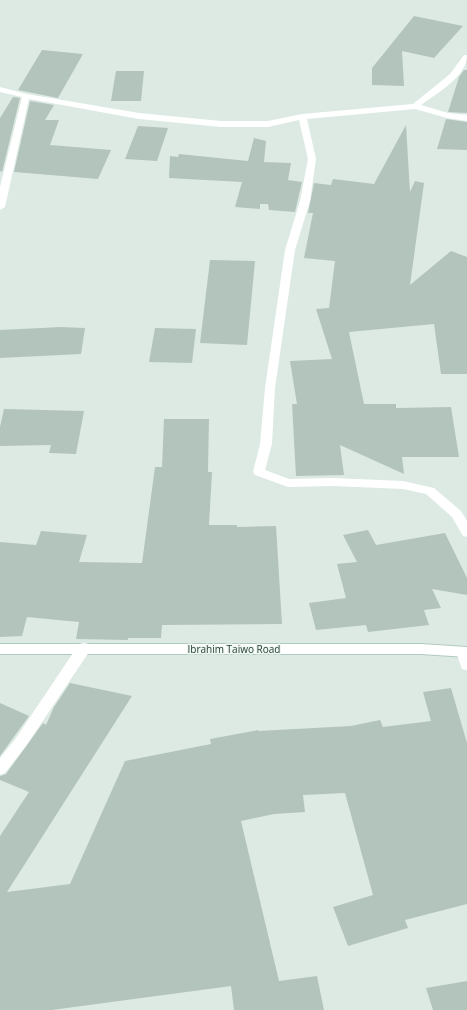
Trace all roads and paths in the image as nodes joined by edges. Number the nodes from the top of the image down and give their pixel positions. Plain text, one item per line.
1 (467, 57) edge
2 (0, 89) edge
3 (26, 96) junction
4 (415, 106) junction
5 (302, 117) junction
6 (467, 118) edge
7 (0, 207) edge
8 (467, 533) edge
9 (84, 648) junction
10 (0, 649) edge
11 (465, 652) edge
12 (467, 665) edge
13 (0, 769) edge

1 - 4 street
2 - 3 street
3 - 5 street
3 - 7 street
4 - 5 street
4 - 6 street
5 - 8 street
9 - 10 street, Ibrahim Taiwo Road
9 - 11 street, Ibrahim Taiwo Road
9 - 13 street
11 - 12 street

